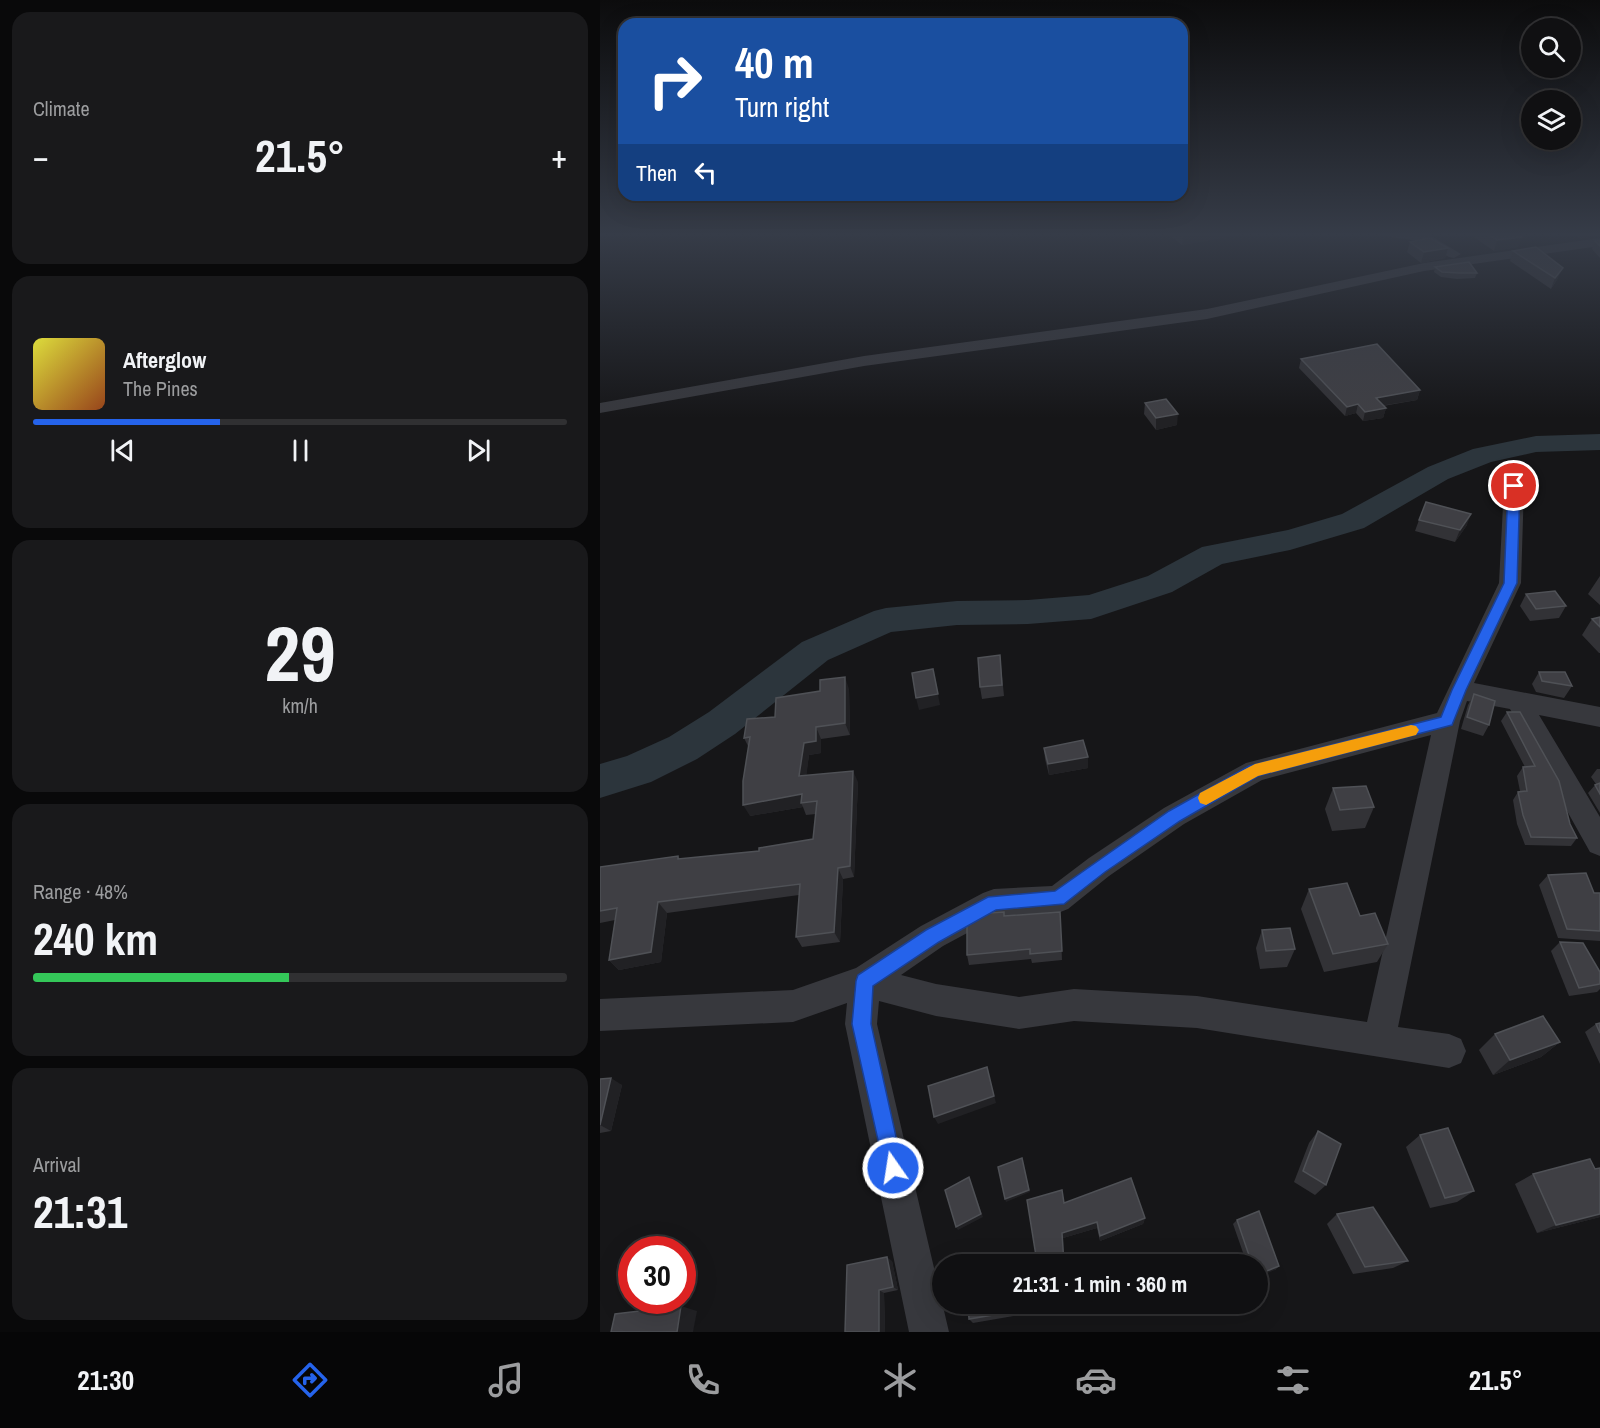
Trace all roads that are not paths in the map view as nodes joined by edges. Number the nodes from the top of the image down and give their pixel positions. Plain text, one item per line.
1 (1299, 294) edge
2 (600, 408) edge
3 (1514, 486) dead end
4 (1459, 690) junction
5 (1517, 700) junction
6 (1600, 717) edge
7 (1447, 721) junction
8 (1600, 843) edge
9 (865, 981) junction
10 (600, 1014) edge
11 (1379, 1041) junction
12 (1449, 1051) dead end
13 (929, 1332) edge

1 - 2 street
3 - 4 street
4 - 5 street
4 - 7 street
5 - 6 street
5 - 8 street
7 - 9 street
7 - 11 street
9 - 10 street
9 - 11 street
9 - 13 street
11 - 12 street

